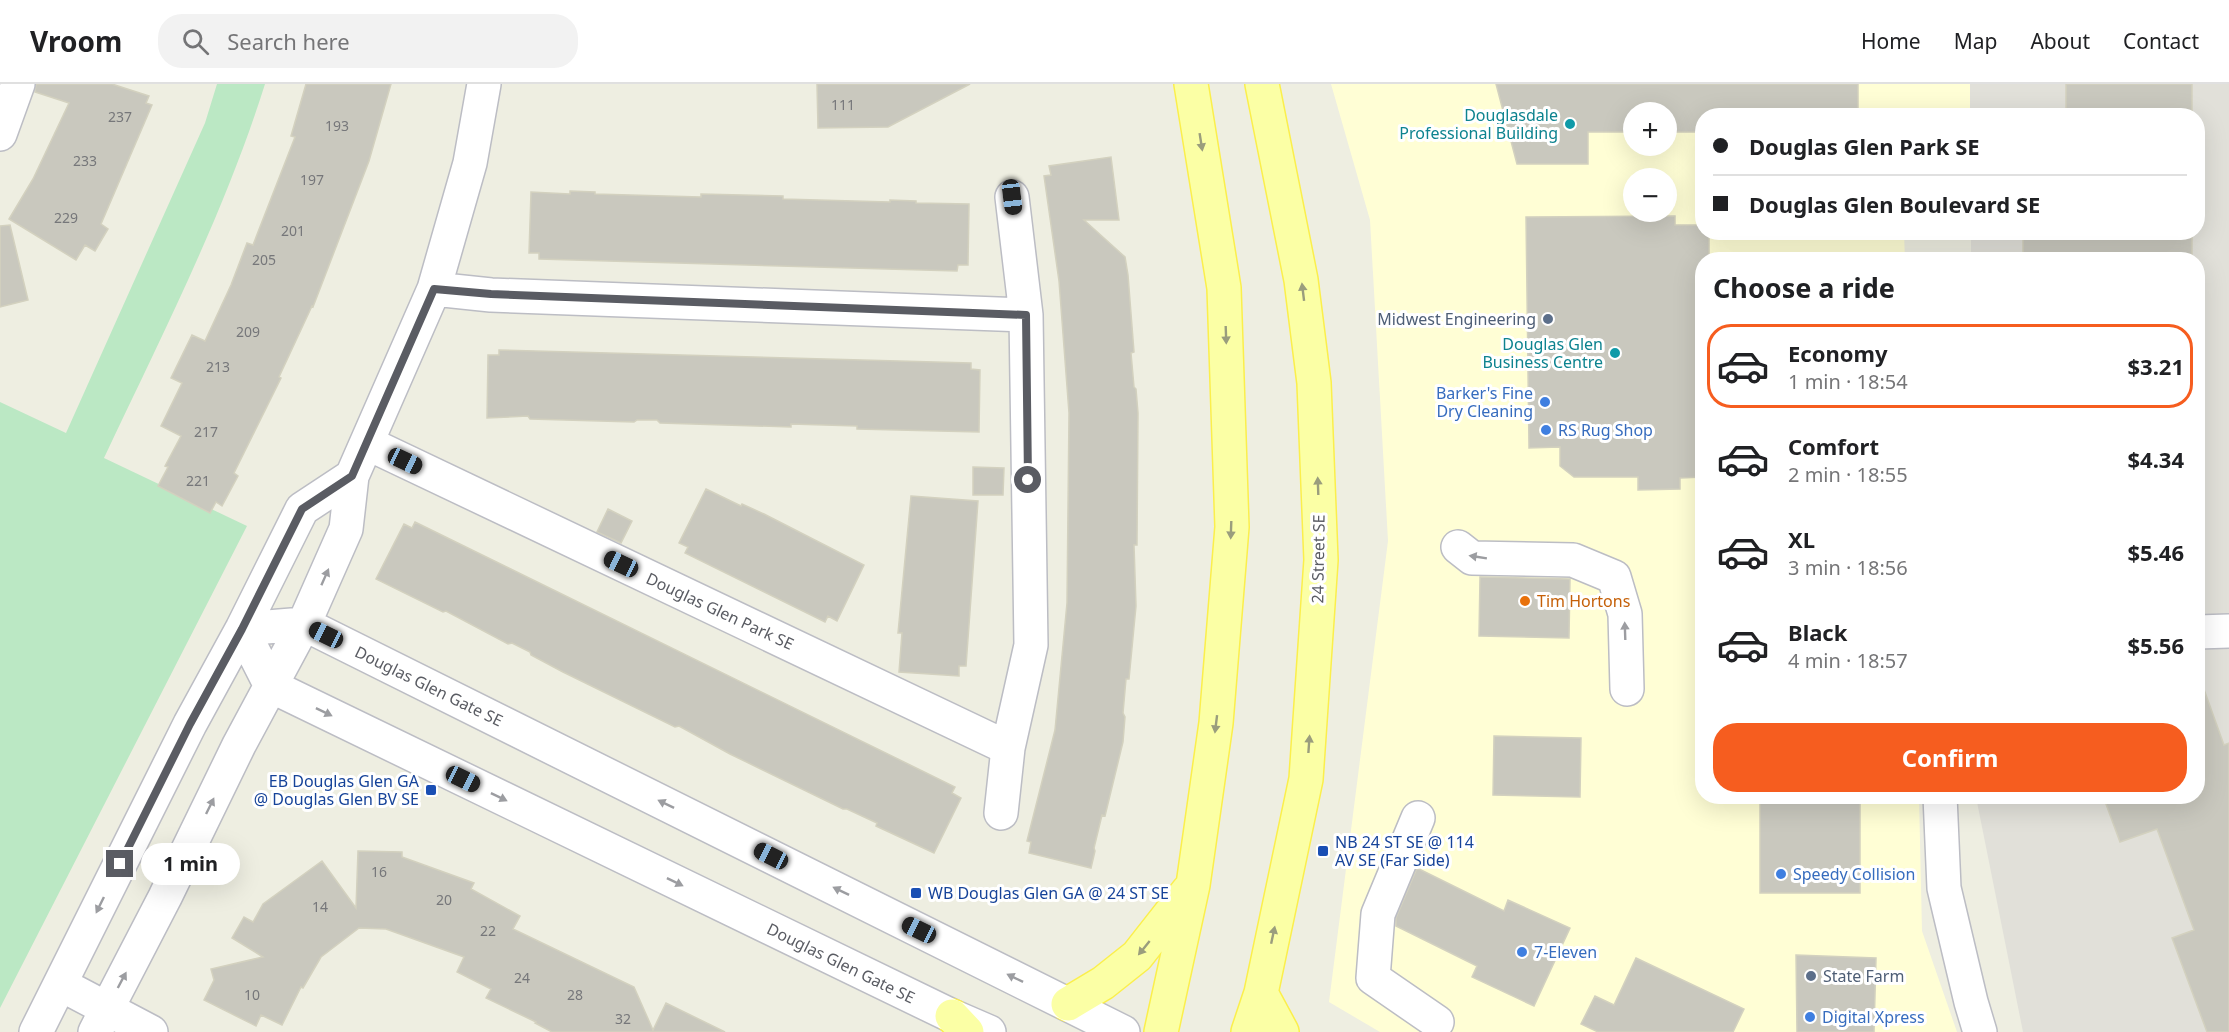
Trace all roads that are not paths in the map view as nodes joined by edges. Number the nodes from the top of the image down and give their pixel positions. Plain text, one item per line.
1 (18, 84) edge
2 (484, 84) edge
3 (1191, 84) edge
4 (1262, 84) edge
5 (0, 134) edge
6 (1012, 197) dead end
7 (434, 289) junction
8 (1026, 315) junction
9 (367, 443) junction
10 (352, 476) junction
11 (1458, 548) dead end
12 (304, 624) junction
13 (242, 629) junction
14 (2229, 631) edge
15 (2205, 632) edge
16 (271, 686) junction
17 (1627, 689) dead end
18 (1008, 748) junction
19 (1940, 804) edge
20 (1001, 813) dead end
21 (1418, 818) dead end
22 (1192, 885) junction
23 (60, 984) junction
24 (1261, 993) junction
25 (1068, 1004) junction
26 (101, 1021) edge
27 (1437, 1022) dead end
28 (960, 1024) edge
29 (36, 1032) edge
30 (152, 1032) edge
31 (989, 1032) edge
32 (1123, 1032) edge
33 (1161, 1032) edge
34 (1248, 1032) edge
35 (1282, 1032) edge
36 (1980, 1032) edge

1 - 5 street
2 - 7 street
3 -> 22 main road
24 -> 4 main road, 24 Street SE
6 - 8 street
7 - 8 street
7 - 9 street
8 - 18 street
9 - 10 street
9 - 18 street, Douglas Glen Park SE
12 -> 10 street
10 - 13 street
17 -> 11 street
12 - 13 street
12 - 16 street
25 -> 12 street, Douglas Glen Gate SE
13 - 16 street
13 -> 23 street
14 - 15 street
26 -> 16 street
16 -> 28 street, Douglas Glen Gate SE
18 - 20 street
19 - 36 street
21 - 27 street
22 -> 25 main road
22 - 33 main road
23 - 26 street
23 - 29 street
24 - 34 main road, 24 Street SE
24 - 35 main road
25 - 32 street, Douglas Glen Gate SE
26 - 30 street
28 - 31 street, Douglas Glen Gate SE

